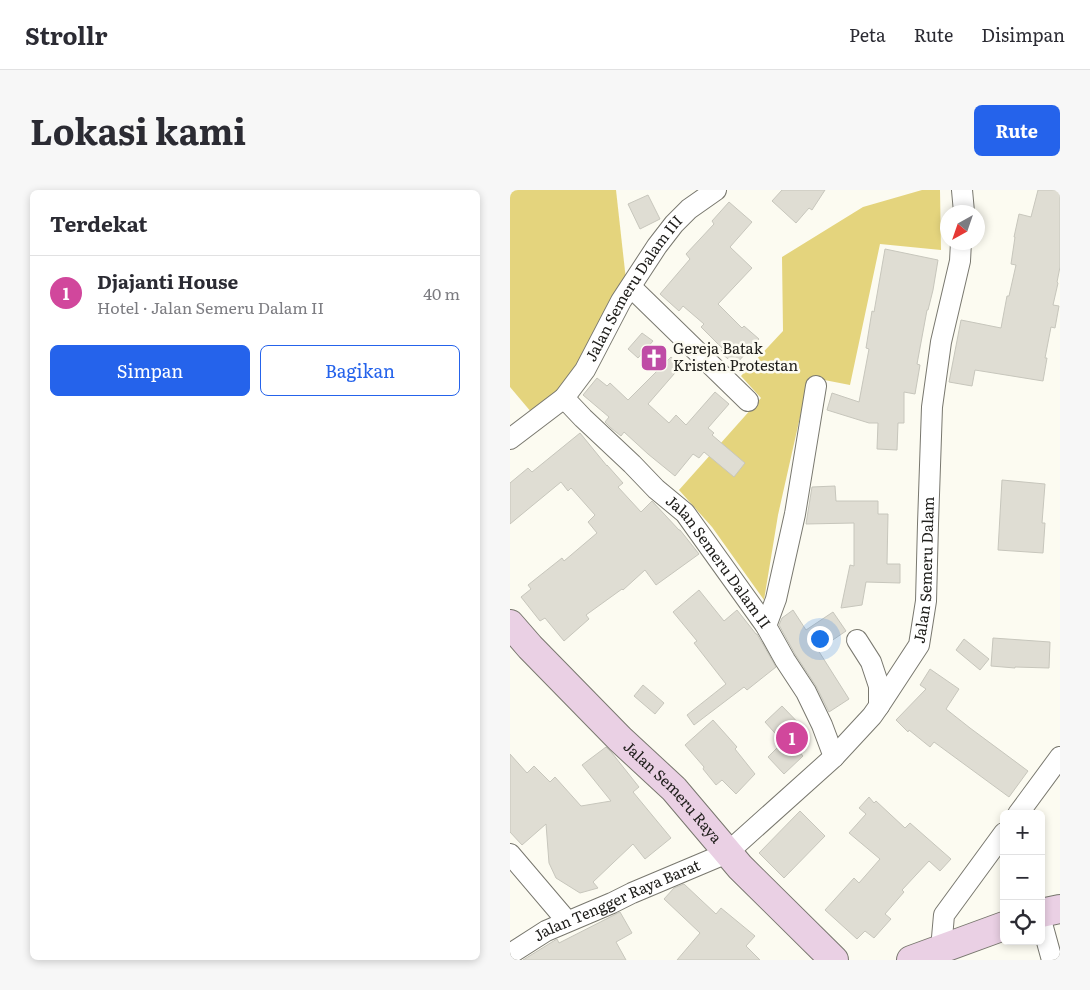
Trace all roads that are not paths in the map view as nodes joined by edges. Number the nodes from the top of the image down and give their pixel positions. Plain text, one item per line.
1 (716, 190) edge
2 (962, 190) edge
3 (963, 205) edge
4 (961, 250) edge
5 (631, 287) junction
6 (816, 386) dead end
7 (564, 398) junction
8 (748, 401) dead end
9 (510, 439) edge
10 (510, 624) edge
11 (766, 626) junction
12 (857, 640) dead end
13 (880, 706) junction
14 (1060, 756) edge
15 (834, 757) junction
16 (1021, 810) edge
17 (1000, 838) edge
18 (727, 853) junction
19 (510, 854) edge
20 (1060, 909) edge
21 (1045, 912) edge
22 (568, 921) junction
23 (1000, 927) edge
24 (1045, 935) edge
25 (941, 949) junction
26 (510, 954) edge
27 (834, 960) edge
28 (911, 960) edge
29 (1052, 960) edge

1 - 5 street, Jalan Semeru Dalam III
2 - 3 street
4 - 13 street, Jalan Semeru Dalam
5 - 7 street, Jalan Semeru Dalam III
5 - 8 street
6 - 11 street
7 - 9 street, Jalan Semeru Dalam III
7 - 11 street, Jalan Semeru Dalam II
10 - 18 street, Jalan Semeru Raya
11 - 15 street, Jalan Semeru Dalam II
12 - 13 street
13 - 15 street, Jalan Semeru Dalam
14 - 16 street
15 - 18 street, Jalan Semeru Dalam
17 - 25 street
18 - 22 street, Jalan Tengger Raya Barat
18 - 27 street, Jalan Semeru Raya
19 - 22 street
20 - 21 street
22 - 26 street, Jalan Tengger Raya Barat
23 - 25 street
24 - 29 street
25 - 28 street

